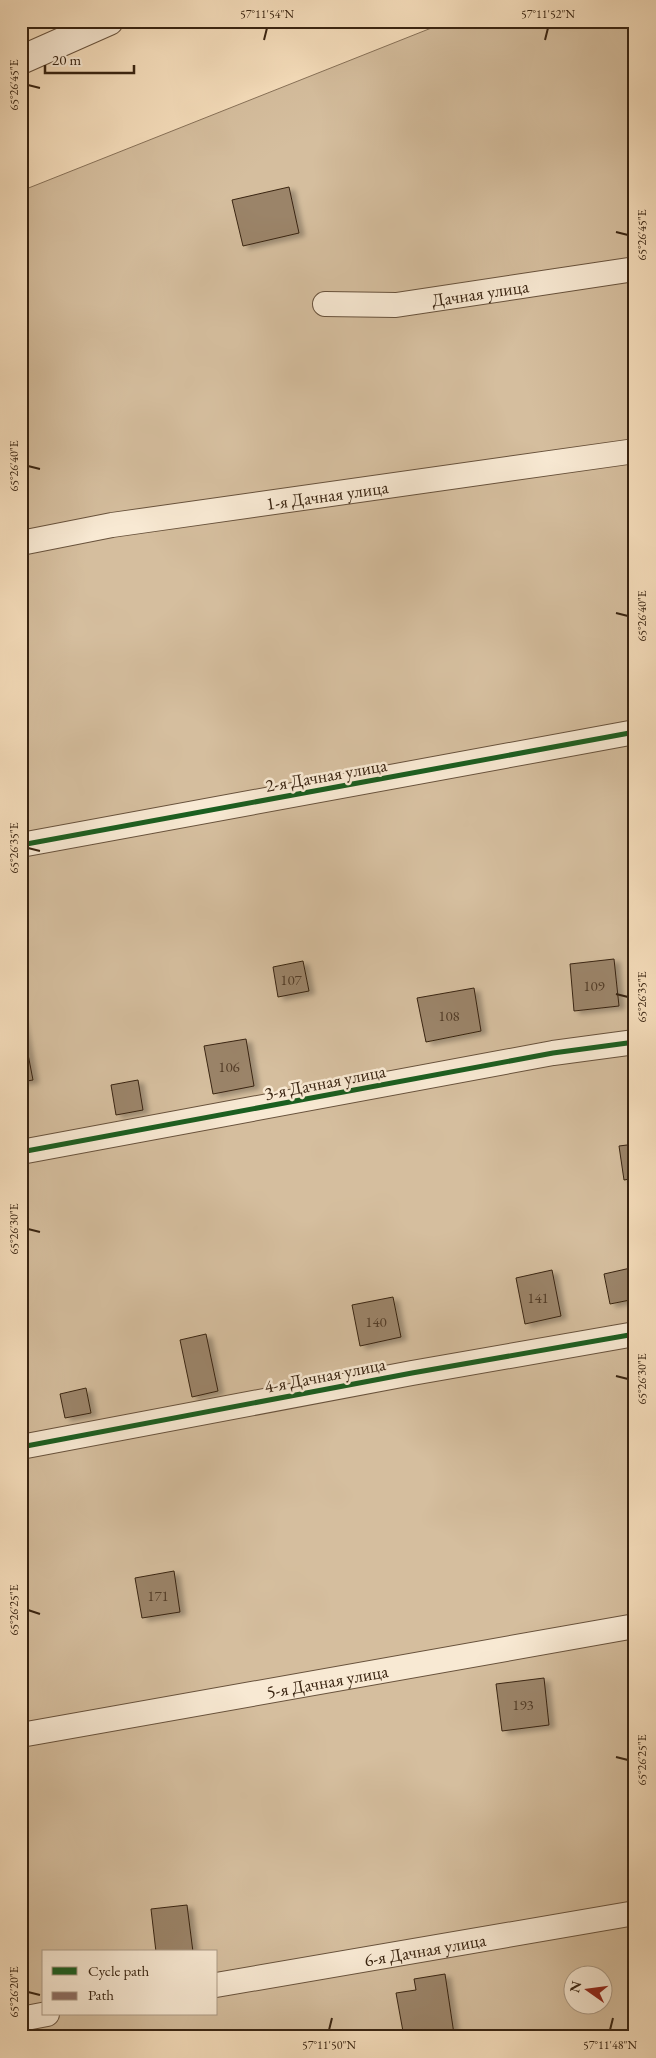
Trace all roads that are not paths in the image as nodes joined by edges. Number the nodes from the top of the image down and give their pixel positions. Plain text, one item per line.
1 (110, 21) edge
2 (21, 60) edge
3 (635, 269) edge
4 (325, 304) dead end
5 (635, 451) edge
6 (21, 543) edge
7 (635, 732) edge
8 (21, 845) edge
9 (635, 1042) edge
10 (21, 1152) edge
11 (635, 1334) edge
12 (21, 1448) edge
13 (635, 1626) edge
14 (21, 1736) edge
15 (635, 1913) edge
16 (218, 1985) edge
17 (42, 2015) edge
18 (21, 2019) edge

1 - 2 street
3 - 4 street, Дачная улица
5 - 6 street, 1-я Дачная улица
7 - 8 street, 2-я Дачная улица
9 - 10 street, 3-я Дачная улица
11 - 12 street, 4-я Дачная улица
13 - 14 street, 5-я Дачная улица
15 - 16 street, 6-я Дачная улица
17 - 18 street

